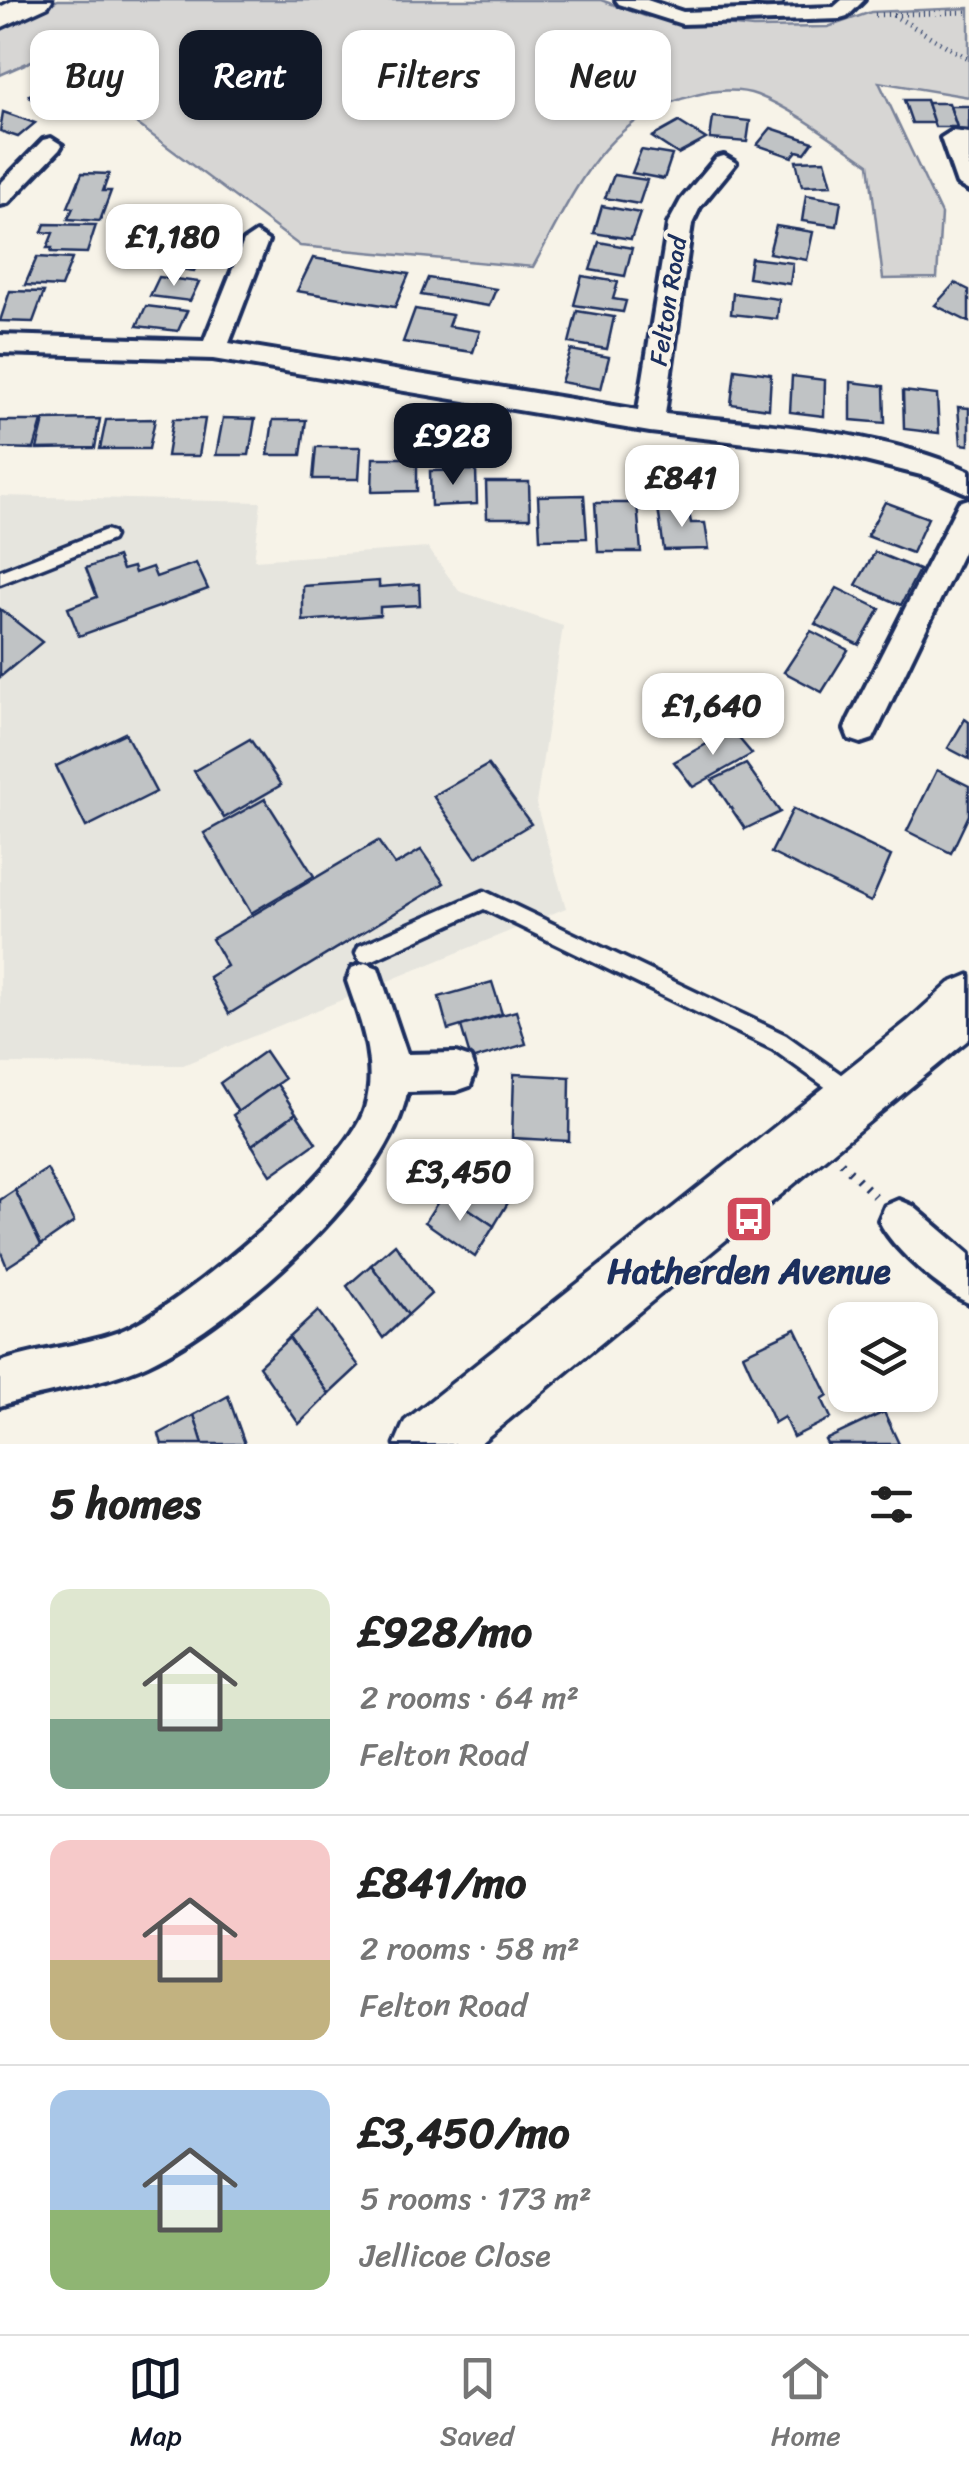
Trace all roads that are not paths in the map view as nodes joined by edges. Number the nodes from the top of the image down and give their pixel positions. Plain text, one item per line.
1 (37, 0) edge
2 (626, 0) edge
3 (854, 0) edge
4 (0, 19) edge
5 (969, 140) edge
6 (51, 145) dead end
7 (724, 163) dead end
8 (969, 184) edge
9 (0, 198) edge
10 (256, 241) dead end
11 (0, 344) edge
12 (213, 350) junction
13 (650, 422) junction
14 (969, 483) edge
15 (969, 510) edge
16 (106, 536) dead end
17 (0, 578) edge
18 (861, 729) dead end
19 (366, 967) joint
20 (969, 1002) edge
21 (456, 1072) dead end
22 (390, 1073) junction
23 (835, 1115) junction
24 (899, 1220) road end
25 (969, 1282) edge
26 (0, 1384) edge
27 (428, 1444) edge

1 - 4 street
2 - 3 street
5 - 8 street
6 - 9 street
7 - 13 street, Felton Road
10 - 12 street
11 - 12 street
12 - 13 street
13 - 14 street
15 - 18 street
16 - 17 lane
19 - 22 street
19 - 23 lane
20 - 23 street
21 - 22 street
22 - 26 street
23 - 27 street
24 - 25 street

